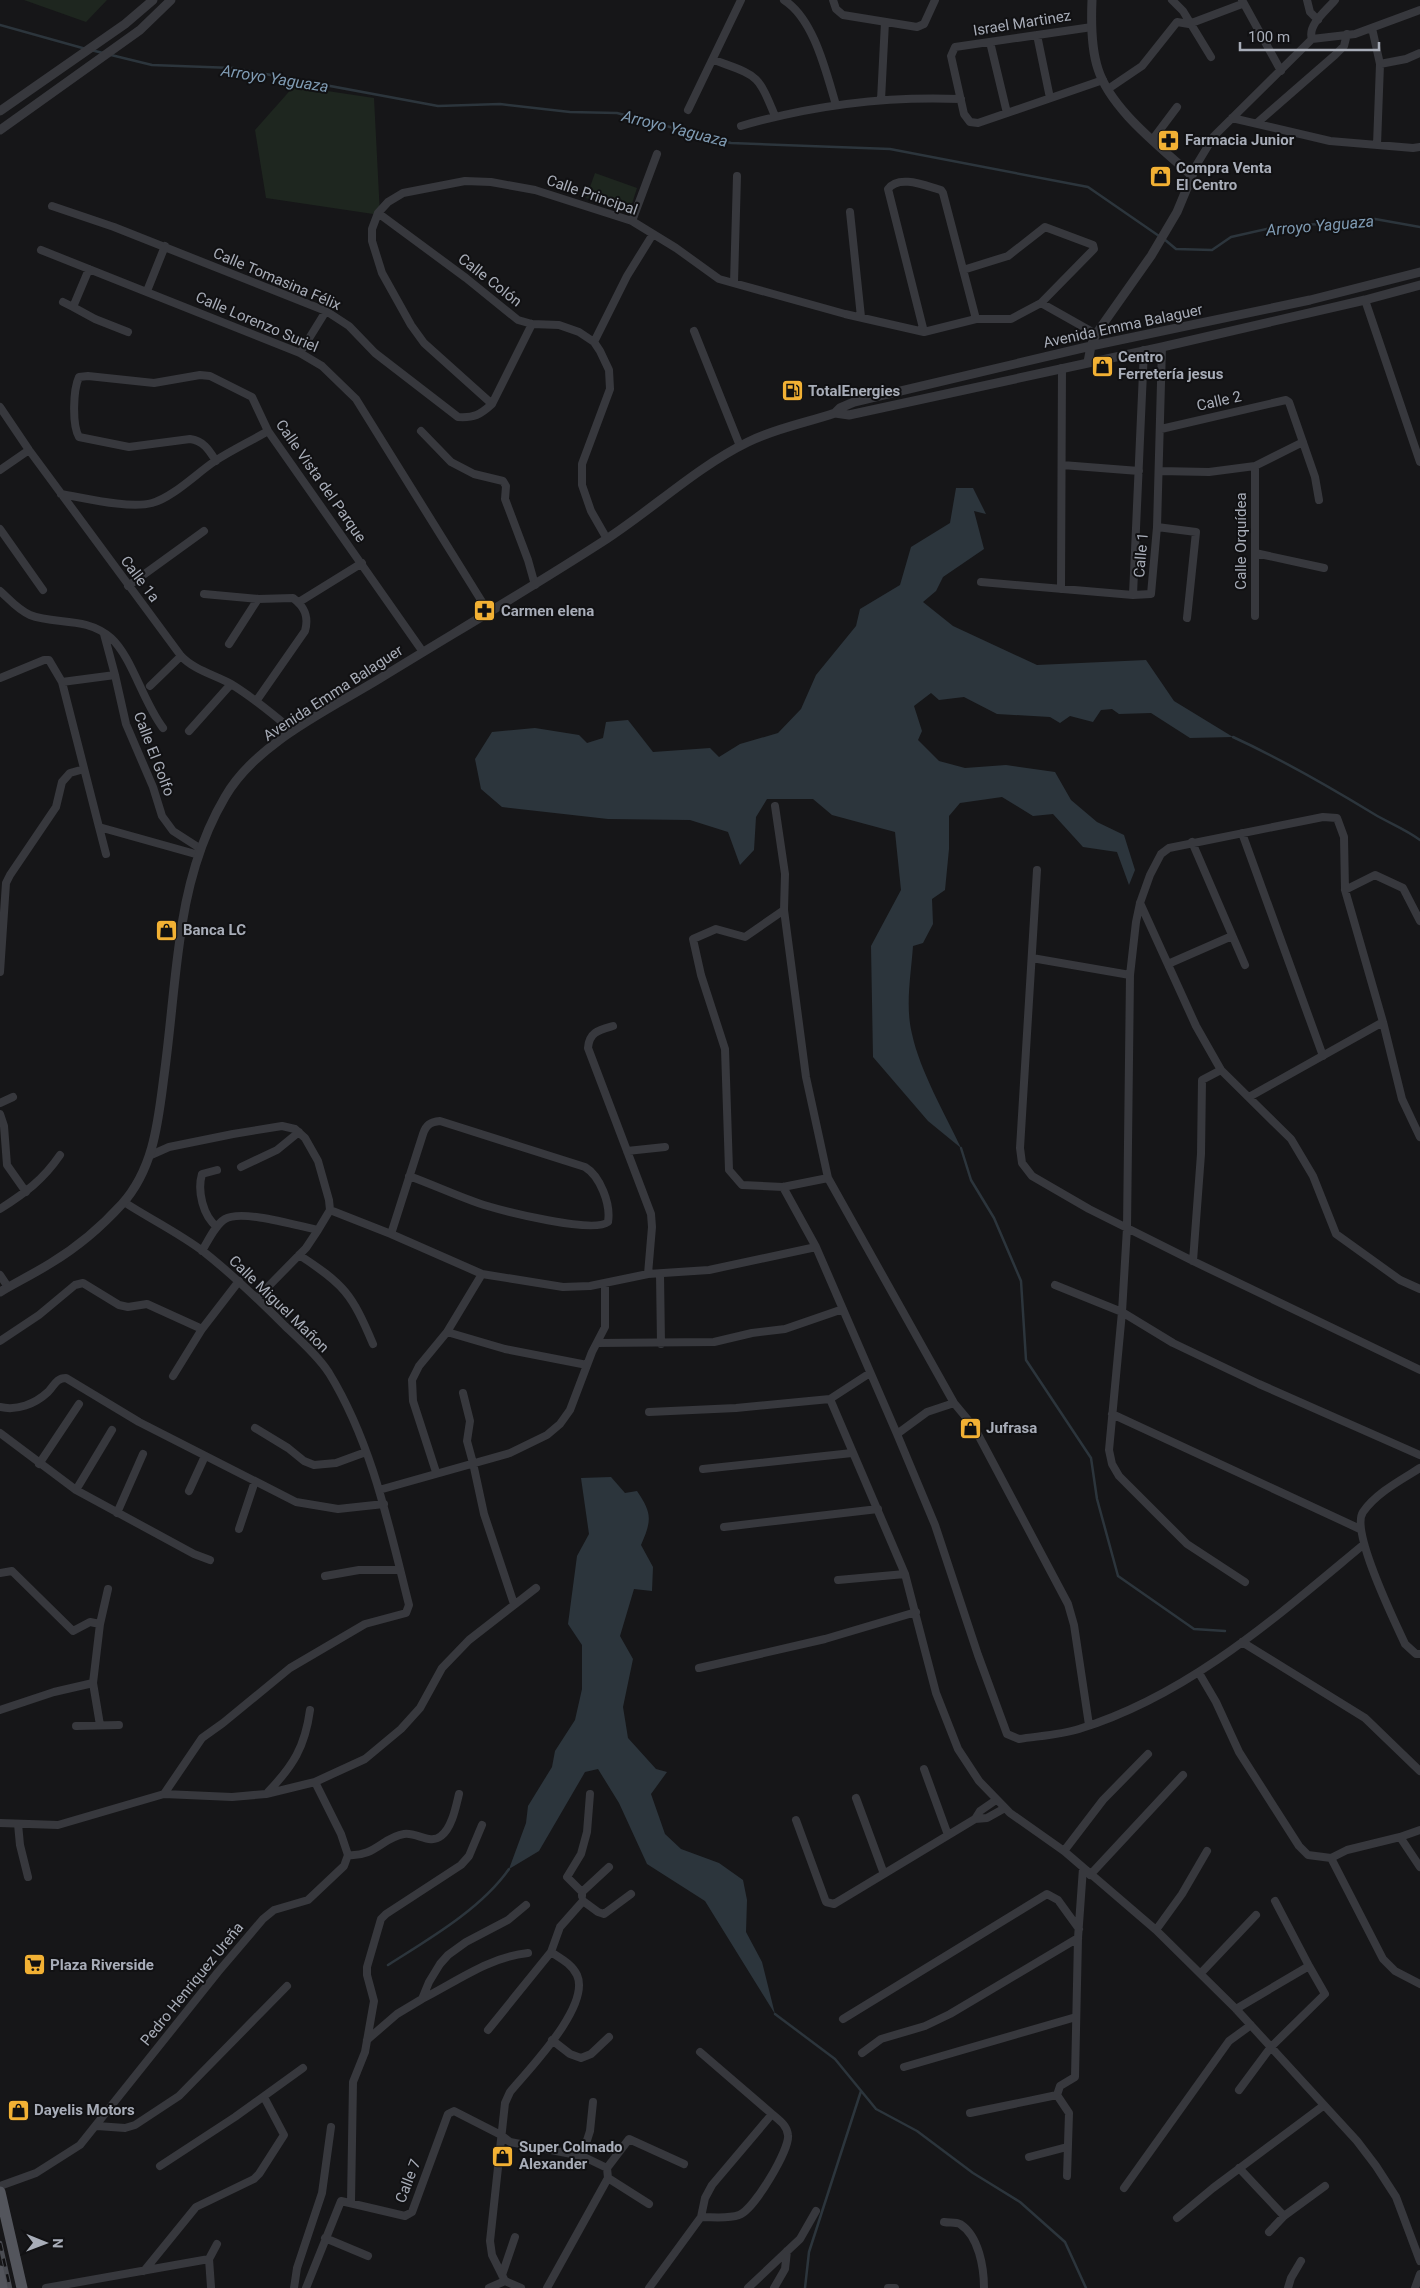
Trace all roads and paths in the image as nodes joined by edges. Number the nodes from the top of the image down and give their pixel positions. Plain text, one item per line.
1 (153, 0) edge
2 (171, 0) edge
3 (741, 0) edge
4 (784, 0) edge
5 (833, 0) edge
6 (935, 0) edge
7 (1092, 0) edge
8 (1172, 0) edge
9 (1307, 0) edge
10 (1335, 0) edge
11 (1242, 2) edge
12 (1420, 10) edge
13 (1318, 20) junction
14 (885, 22) junction
15 (1189, 24) junction
16 (1092, 27) junction
17 (1372, 28) junction
18 (1347, 34) junction
19 (1037, 35) junction
20 (1312, 39) junction
21 (990, 42) junction
22 (1420, 53) edge
23 (1211, 57) dead end
24 (714, 60) junction
25 (1380, 64) junction
26 (1280, 72) junction
27 (1103, 80) junction
28 (1108, 90) junction
29 (1050, 98) junction
30 (960, 99) junction
31 (881, 100) junction
32 (12, 103) junction
33 (836, 105) junction
34 (1177, 108) dead end
35 (688, 110) dead end
36 (0, 111) edge
37 (1007, 113) junction
38 (20, 116) junction
39 (775, 116) junction
40 (1232, 118) junction
41 (1257, 123) junction
42 (741, 126) dead end
43 (0, 130) edge
44 (1153, 139) junction
45 (1376, 145) junction
46 (1420, 147) edge
47 (657, 154) dead end
48 (737, 176) dead end
49 (1192, 176) junction
50 (52, 206) dead end
51 (850, 212) dead end
52 (378, 213) junction
53 (632, 221) junction
54 (653, 234) junction
55 (165, 246) junction
56 (41, 250) dead end
57 (89, 269) junction
58 (964, 270) junction
59 (1420, 272) edge
60 (734, 283) junction
61 (1420, 285) edge
62 (147, 291) junction
63 (1310, 300) junction
64 (1365, 300) junction
65 (63, 302) dead end
66 (1041, 303) junction
67 (73, 307) junction
68 (326, 311) junction
69 (1313, 312) junction
70 (861, 318) junction
71 (976, 320) junction
72 (532, 324) junction
73 (128, 332) dead end
74 (694, 332) dead end
75 (924, 332) junction
76 (1096, 334) junction
77 (594, 342) junction
78 (1091, 346) junction
79 (1162, 347) junction
80 (1144, 350) junction
81 (300, 353) junction
82 (1088, 362) junction
83 (1062, 368) junction
84 (492, 404) junction
85 (0, 407) edge
86 (835, 413) junction
87 (1161, 429) junction
88 (268, 431) junction
89 (422, 431) dead end
90 (1303, 442) junction
91 (740, 446) junction
92 (29, 450) junction
93 (216, 460) junction
94 (1420, 462) edge
95 (1062, 465) junction
96 (1255, 466) junction
97 (0, 470) edge
98 (1139, 471) junction
99 (1159, 471) junction
100 (61, 494) junction
101 (1319, 500) dead end
102 (1157, 527) junction
103 (0, 529) edge
104 (204, 531) dead end
105 (607, 539) junction
106 (1255, 553) junction
107 (362, 563) junction
108 (1324, 568) dead end
109 (981, 582) dead end
110 (535, 585) junction
111 (128, 586) junction
112 (1061, 589) junction
113 (43, 590) dead end
114 (0, 591) edge
115 (204, 594) dead end
116 (1133, 595) junction
117 (258, 599) junction
118 (299, 602) junction
119 (489, 613) junction
120 (1255, 616) dead end
121 (1188, 618) dead end
122 (104, 634) junction
123 (230, 644) dead end
124 (422, 652) junction
125 (181, 656) junction
126 (115, 675) junction
127 (0, 677) edge
128 (62, 682) junction
129 (231, 684) junction
130 (150, 686) dead end
131 (257, 700) junction
132 (163, 728) dead end
133 (189, 731) dead end
134 (293, 731) junction
135 (84, 770) junction
136 (776, 806) dead end
137 (99, 827) junction
138 (1242, 833) junction
139 (1192, 842) junction
140 (200, 852) junction
141 (106, 854) dead end
142 (1038, 870) dead end
143 (1345, 890) junction
144 (1140, 903) junction
145 (784, 910) junction
146 (1420, 921) edge
147 (1232, 936) junction
148 (1032, 958) junction
149 (1168, 964) junction
150 (1245, 965) dead end
151 (0, 972) edge
152 (1130, 975) junction
153 (1383, 1022) junction
154 (612, 1026) dead end
155 (1323, 1056) junction
156 (1222, 1070) junction
157 (13, 1097) dead end
158 (1248, 1097) junction
159 (0, 1103) edge
160 (0, 1114) edge
161 (299, 1132) junction
162 (1420, 1137) edge
163 (665, 1147) dead end
164 (627, 1152) junction
165 (60, 1155) dead end
166 (150, 1155) junction
167 (241, 1167) dead end
168 (217, 1170) dead end
169 (409, 1176) junction
170 (828, 1178) junction
171 (783, 1188) junction
172 (26, 1192) junction
173 (124, 1202) junction
174 (0, 1209) edge
175 (330, 1210) junction
176 (217, 1228) junction
177 (1127, 1228) junction
178 (318, 1230) junction
179 (391, 1234) junction
180 (816, 1247) junction
181 (202, 1251) junction
182 (299, 1255) junction
183 (1193, 1261) junction
184 (482, 1274) junction
185 (648, 1274) junction
186 (660, 1274) junction
187 (0, 1275) edge
188 (239, 1281) junction
189 (605, 1283) junction
190 (1055, 1285) dead end
191 (4, 1289) edge
192 (1420, 1289) edge
193 (257, 1298) junction
194 (844, 1310) junction
195 (1122, 1312) junction
196 (202, 1329) junction
197 (447, 1332) junction
198 (0, 1341) edge
199 (597, 1342) junction
200 (373, 1344) dead end
201 (661, 1344) junction
202 (587, 1365) junction
203 (1420, 1370) edge
204 (870, 1373) junction
205 (173, 1376) dead end
206 (463, 1393) dead end
207 (830, 1399) junction
208 (954, 1403) junction
209 (79, 1404) dead end
210 (0, 1407) edge
211 (649, 1412) dead end
212 (1112, 1414) junction
213 (255, 1428) dead end
214 (112, 1430) dead end
215 (0, 1434) edge
216 (898, 1434) junction
217 (366, 1452) junction
218 (852, 1453) junction
219 (144, 1454) dead end
220 (1420, 1455) edge
221 (205, 1456) junction
222 (473, 1463) junction
223 (39, 1464) junction
224 (1420, 1468) edge
225 (703, 1469) dead end
226 (436, 1472) junction
227 (255, 1481) junction
228 (76, 1490) junction
229 (379, 1490) junction
230 (188, 1491) dead end
231 (384, 1504) junction
232 (878, 1509) junction
233 (117, 1514) junction
234 (724, 1527) dead end
235 (239, 1529) dead end
236 (1360, 1529) junction
237 (1363, 1544) junction
238 (210, 1560) dead end
239 (400, 1570) junction
240 (0, 1574) edge
241 (905, 1574) junction
242 (325, 1576) dead end
243 (838, 1580) dead end
244 (1245, 1582) dead end
245 (536, 1588) dead end
246 (108, 1589) dead end
247 (514, 1604) junction
248 (916, 1612) junction
249 (100, 1624) junction
250 (1242, 1642) junction
251 (1420, 1654) edge
252 (699, 1668) dead end
253 (1199, 1673) junction
254 (93, 1683) junction
255 (0, 1710) edge
256 (310, 1710) dead end
257 (100, 1725) junction
258 (119, 1725) dead end
259 (1089, 1725) junction
260 (76, 1726) dead end
261 (1148, 1754) dead end
262 (924, 1769) dead end
263 (1420, 1771) edge
264 (1184, 1775) dead end
265 (315, 1782) junction
266 (164, 1794) junction
267 (266, 1794) junction
268 (459, 1794) dead end
269 (590, 1794) dead end
270 (856, 1798) dead end
271 (996, 1800) junction
272 (1005, 1808) junction
273 (975, 1819) junction
274 (796, 1820) dead end
275 (0, 1823) edge
276 (18, 1824) junction
277 (482, 1826) dead end
278 (1420, 1830) edge
279 (948, 1835) junction
280 (1400, 1837) junction
281 (1064, 1851) junction
282 (1207, 1851) dead end
283 (348, 1855) junction
284 (1331, 1858) junction
285 (609, 1867) dead end
286 (1420, 1867) edge
287 (1083, 1868) junction
288 (884, 1874) junction
289 (1090, 1875) junction
290 (28, 1877) dead end
291 (631, 1894) dead end
292 (582, 1897) junction
293 (1275, 1901) dead end
294 (526, 1905) dead end
295 (1256, 1916) dead end
296 (1079, 1929) junction
297 (1156, 1930) junction
298 (1078, 1938) junction
299 (551, 1952) junction
300 (528, 1953) dead end
301 (1309, 1966) junction
302 (1201, 1974) junction
303 (1420, 1984) edge
304 (287, 1986) dead end
305 (422, 1999) junction
306 (1236, 2009) junction
307 (1076, 2017) junction
308 (843, 2019) dead end
309 (1251, 2025) junction
310 (488, 2030) dead end
311 (609, 2036) dead end
312 (367, 2040) junction
313 (552, 2040) junction
314 (1271, 2047) junction
315 (700, 2052) dead end
316 (862, 2053) dead end
317 (904, 2067) dead end
318 (303, 2068) dead end
319 (1239, 2090) dead end
320 (1057, 2095) junction
321 (264, 2097) junction
322 (592, 2102) dead end
323 (1323, 2106) junction
324 (970, 2113) dead end
325 (772, 2114) junction
326 (97, 2126) junction
327 (331, 2126) dead end
328 (501, 2135) junction
329 (1067, 2147) junction
330 (582, 2156) junction
331 (1029, 2157) dead end
332 (684, 2164) dead end
333 (160, 2166) dead end
334 (607, 2168) junction
335 (1239, 2168) junction
336 (1067, 2176) dead end
337 (608, 2178) junction
338 (0, 2186) edge
339 (1324, 2186) dead end
340 (1124, 2188) dead end
341 (0, 2192) edge
342 (351, 2202) junction
343 (649, 2204) dead end
344 (816, 2211) dead end
345 (1284, 2216) junction
346 (701, 2217) junction
347 (1177, 2218) dead end
348 (944, 2222) dead end
349 (1268, 2232) dead end
350 (515, 2237) dead end
351 (325, 2238) junction
352 (217, 2244) dead end
353 (787, 2251) junction
354 (368, 2256) dead end
355 (209, 2259) junction
356 (1301, 2261) dead end
357 (1420, 2261) edge
358 (0, 2271) edge
359 (144, 2271) junction
360 (1420, 2274) edge
361 (504, 2278) junction
362 (211, 2287) edge
363 (4, 2288) edge
364 (22, 2288) edge
365 (46, 2288) edge
366 (294, 2288) edge
367 (306, 2288) edge
368 (489, 2288) edge
369 (521, 2288) edge
370 (547, 2288) edge
371 (649, 2288) edge
372 (748, 2288) edge
373 (774, 2288) edge
374 (888, 2288) edge
375 (896, 2288) edge
376 (984, 2288) edge
377 (1288, 2288) edge
378 (1415, 2288) edge

1 - 32 street
2 - 38 street
3 - 24 street
4 - 33 street
5 - 14 street
6 - 14 street
7 - 16 street
8 - 15 street
9 - 13 street
10 - 13 street
11 - 15 street
11 - 26 street
12 - 17 street
13 - 20 street
14 - 31 street
15 - 23 street
15 - 28 street
16 - 19 street, Israel Martinez
16 - 27 street
17 - 18 street
17 - 25 street
18 - 20 street
18 - 41 street
19 - 21 street, Israel Martinez
19 - 29 street
20 - 26 street
21 - 30 street, Israel Martinez
21 - 37 street
22 - 25 street
24 - 35 street
24 - 39 street
25 - 45 street
26 - 40 street
27 - 28 street
27 - 29 street
28 - 44 street
29 - 37 street
30 - 31 street
30 - 37 street
31 - 33 street
32 - 36 street
32 - 38 street
33 - 39 street
34 - 44 street
38 - 43 street
39 - 42 street
40 - 41 street
40 - 49 street
41 - 45 street
44 - 49 street
45 - 46 street
47 - 53 street
48 - 60 street
49 - 76 street
50 - 55 street, Calle Tomasina Félix
51 - 70 street
52 - 53 street, Calle Principal
52 - 72 street, Calle Colón
52 - 84 street
53 - 54 street, Calle Principal
54 - 60 street, Calle Principal
54 - 77 street
55 - 62 street
55 - 68 street, Calle Tomasina Félix
56 - 57 street, Calle Lorenzo Suriel
57 - 62 street, Calle Lorenzo Suriel
57 - 67 street
58 - 66 street, Calle Principal
58 - 71 street
58 - 75 street
59 - 63 street, Avenida Emma Balaguer
60 - 70 street, Calle Principal
61 - 64 street, Avenida Emma Balaguer
62 - 81 street, Calle Lorenzo Suriel
63 - 69 street
63 - 78 street, Avenida Emma Balaguer
64 - 69 street, Avenida Emma Balaguer
64 - 94 street
65 - 67 street
66 - 71 street, Calle Principal
66 - 76 street
67 - 73 street
68 - 81 street
68 - 84 street, Calle Tomasina Félix
69 - 79 street, Avenida Emma Balaguer
70 - 75 street, Calle Principal
71 - 75 street, Calle Principal
72 - 77 street, Calle Colón
72 - 84 street, Calle Tomasina Félix
74 - 91 street
76 - 78 street
77 - 105 street
78 - 82 street
78 - 86 street, Avenida Emma Balaguer
79 - 80 street, Avenida Emma Balaguer
79 - 87 street, Calle 1
80 - 82 street, Avenida Emma Balaguer
80 - 98 street
81 - 119 street, Calle Lorenzo Suriel
82 - 83 street, Avenida Emma Balaguer
83 - 86 street, Avenida Emma Balaguer
83 - 95 street
85 - 92 street, Calle 1a
86 - 91 street, Avenida Emma Balaguer
87 - 90 street, Calle 2
87 - 99 street, Calle 1
88 - 93 street
88 - 93 street, Calle Vista del Parque
88 - 107 street, Calle Vista del Parque
89 - 110 street
90 - 96 street
90 - 101 street
91 - 105 street, Avenida Emma Balaguer
92 - 97 street
92 - 100 street, Calle 1a
93 - 100 street
95 - 98 street
95 - 112 street
96 - 99 street
96 - 106 street, Calle Orquídea
98 - 116 street
99 - 102 street, Calle 1
100 - 111 street, Calle 1a
102 - 116 street, Calle 1
102 - 121 street
103 - 113 street
104 - 111 street
105 - 110 street, Avenida Emma Balaguer
106 - 108 street
106 - 120 street, Calle Orquídea
107 - 118 street
107 - 124 street, Calle Vista del Parque
109 - 112 street, Calle 1
110 - 119 street, Avenida Emma Balaguer
111 - 125 street, Calle 1a
112 - 116 street, Calle 1
114 - 122 street
115 - 117 street
117 - 118 street
117 - 123 street
118 - 131 street
119 - 124 street, Avenida Emma Balaguer
122 - 126 street, Calle El Golfo
122 - 132 street
124 - 134 street, Avenida Emma Balaguer
125 - 129 street, Calle 1a
125 - 130 street
126 - 128 street
126 - 140 street, Calle El Golfo
127 - 128 street
128 - 135 street
129 - 131 street, Calle 1a
129 - 133 street
131 - 134 street, Calle 1a
134 - 140 street, Avenida Emma Balaguer
135 - 137 street
135 - 151 street
136 - 145 street
137 - 140 street
137 - 141 street
138 - 139 street
138 - 143 street
138 - 155 street
139 - 144 street
139 - 147 street
140 - 166 street, Avenida Emma Balaguer
142 - 148 street
143 - 146 street
143 - 153 street
144 - 149 street
144 - 152 street
145 - 170 street
145 - 171 street
147 - 149 street
147 - 150 street
148 - 152 street
148 - 177 street
149 - 156 street
152 - 177 street
153 - 155 street
153 - 162 street
154 - 164 street
155 - 158 street
156 - 158 street
156 - 183 street
157 - 159 street
158 - 192 street
160 - 172 street
161 - 166 street
161 - 167 street
161 - 175 street
163 - 164 street
164 - 185 street
165 - 172 street
166 - 173 street, Avenida Emma Balaguer
168 - 176 street
169 - 169 street
169 - 179 street
170 - 171 street
170 - 208 street
171 - 180 street
172 - 174 street
173 - 181 street, Calle Miguel Mañon
173 - 191 street, Avenida Emma Balaguer
175 - 178 street
175 - 179 street
176 - 178 street
176 - 181 street
177 - 183 street
177 - 195 street
178 - 182 street
179 - 184 street
180 - 186 street
180 - 194 street
181 - 188 street, Calle Miguel Mañon
182 - 193 street
182 - 200 street
183 - 203 street
184 - 189 street
184 - 197 street
185 - 186 street
185 - 189 street
186 - 201 street
187 - 191 street
188 - 193 street, Calle Miguel Mañon
188 - 196 street
189 - 199 street
190 - 195 street
193 - 217 street, Calle Miguel Mañon
194 - 201 street
194 - 204 street
195 - 212 street
195 - 220 street
196 - 198 street
196 - 205 street
197 - 202 street
197 - 226 street
199 - 201 street
199 - 202 street
202 - 222 street
204 - 207 street
204 - 216 street
206 - 222 street
207 - 211 street
207 - 218 street
208 - 216 street
208 - 259 street
209 - 223 street
210 - 221 street
212 - 236 street
212 - 244 street
213 - 217 street
214 - 228 street
215 - 223 street
216 - 259 street
217 - 229 street, Calle Miguel Mañon
218 - 225 street
218 - 232 street
219 - 233 street
221 - 227 street
221 - 230 street
222 - 226 street
222 - 247 street
223 - 228 street
224 - 236 street
226 - 229 street
227 - 231 street
227 - 235 street
228 - 233 street
229 - 231 street, Calle Miguel Mañon
231 - 239 street, Calle Miguel Mañon
232 - 234 street
232 - 241 street
233 - 238 street
236 - 237 street
237 - 250 street
237 - 251 street
239 - 242 street
239 - 266 street, Calle Miguel Mañon
240 - 249 street
241 - 243 street
241 - 248 street
245 - 247 street
246 - 249 street
247 - 265 street
248 - 252 street
248 - 271 street
249 - 254 street
250 - 253 street
250 - 263 street
253 - 259 street
253 - 284 street
254 - 255 street
254 - 257 street
256 - 267 street
257 - 258 street
257 - 260 street
261 - 281 street
262 - 279 street
264 - 289 street
265 - 267 street
265 - 283 street
266 - 267 street
266 - 276 street
268 - 283 street
269 - 292 street
270 - 288 street
271 - 272 street
271 - 273 street
272 - 273 street
272 - 281 street
273 - 279 street
274 - 288 street
275 - 276 street
276 - 290 street
277 - 312 street
278 - 280 street
279 - 288 street
280 - 284 street
280 - 286 street
281 - 287 street
282 - 297 street
283 - 326 street, Pedro Henriquez Ureña
284 - 303 street
285 - 292 street
287 - 289 street
287 - 296 street
289 - 297 street
291 - 292 street
292 - 299 street
293 - 301 street
294 - 305 street
295 - 302 street
296 - 298 street
296 - 308 street
297 - 302 street
298 - 307 street
298 - 316 street
299 - 310 street
299 - 313 street
300 - 305 street
301 - 306 street
301 - 314 street
302 - 306 street
304 - 326 street
305 - 312 street
306 - 309 street
307 - 317 street
307 - 320 street
309 - 314 street
309 - 340 street
311 - 313 street
312 - 342 street
313 - 328 street
314 - 319 street
314 - 323 street
315 - 325 street
318 - 321 street
320 - 324 street
320 - 329 street
321 - 333 street
321 - 359 street
322 - 330 street
323 - 335 street
323 - 357 street
325 - 346 street
325 - 346 street
326 - 338 street, Pedro Henriquez Ureña
327 - 366 street
328 - 330 street
328 - 342 street, Calle 7
328 - 361 street
329 - 331 street
329 - 336 street
330 - 334 street
332 - 334 street
334 - 337 street
335 - 345 street
335 - 347 street
337 - 343 street
337 - 370 street
339 - 345 street
341 - 364 main road
342 - 351 street
344 - 353 street
345 - 349 street
346 - 371 street
348 - 376 street
350 - 361 street
351 - 354 street
351 - 367 street
352 - 355 street
353 - 372 street
353 - 373 street
355 - 359 street
355 - 362 street
356 - 377 street
358 - 363 main road
359 - 365 street
360 - 378 street
361 - 368 street
361 - 369 street
374 - 375 street

